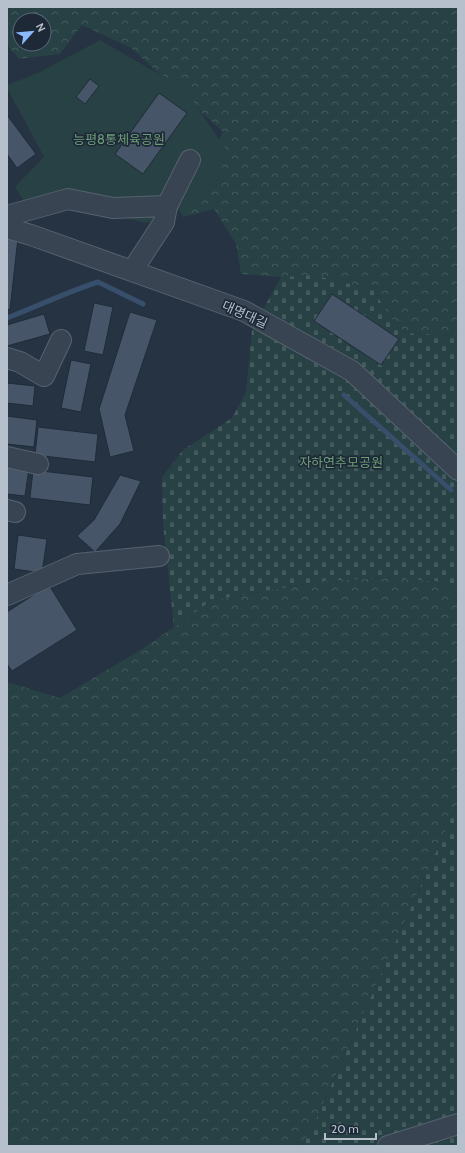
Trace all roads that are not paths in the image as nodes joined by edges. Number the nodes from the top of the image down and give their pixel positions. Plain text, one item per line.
1 (190, 160) dead end
2 (167, 206) junction
3 (7, 216) edge
4 (7, 228) edge
5 (132, 271) junction
6 (61, 340) dead end
7 (7, 358) edge
8 (7, 457) edge
9 (38, 464) dead end
10 (453, 465) edge
11 (159, 556) dead end
12 (7, 595) edge
13 (458, 1124) edge
14 (388, 1146) edge

1 - 2 street
2 - 3 street
2 - 5 street
4 - 5 street, 대명대길
5 - 10 street, 대명대길
6 - 7 street
8 - 9 street
11 - 12 street
13 - 14 street

